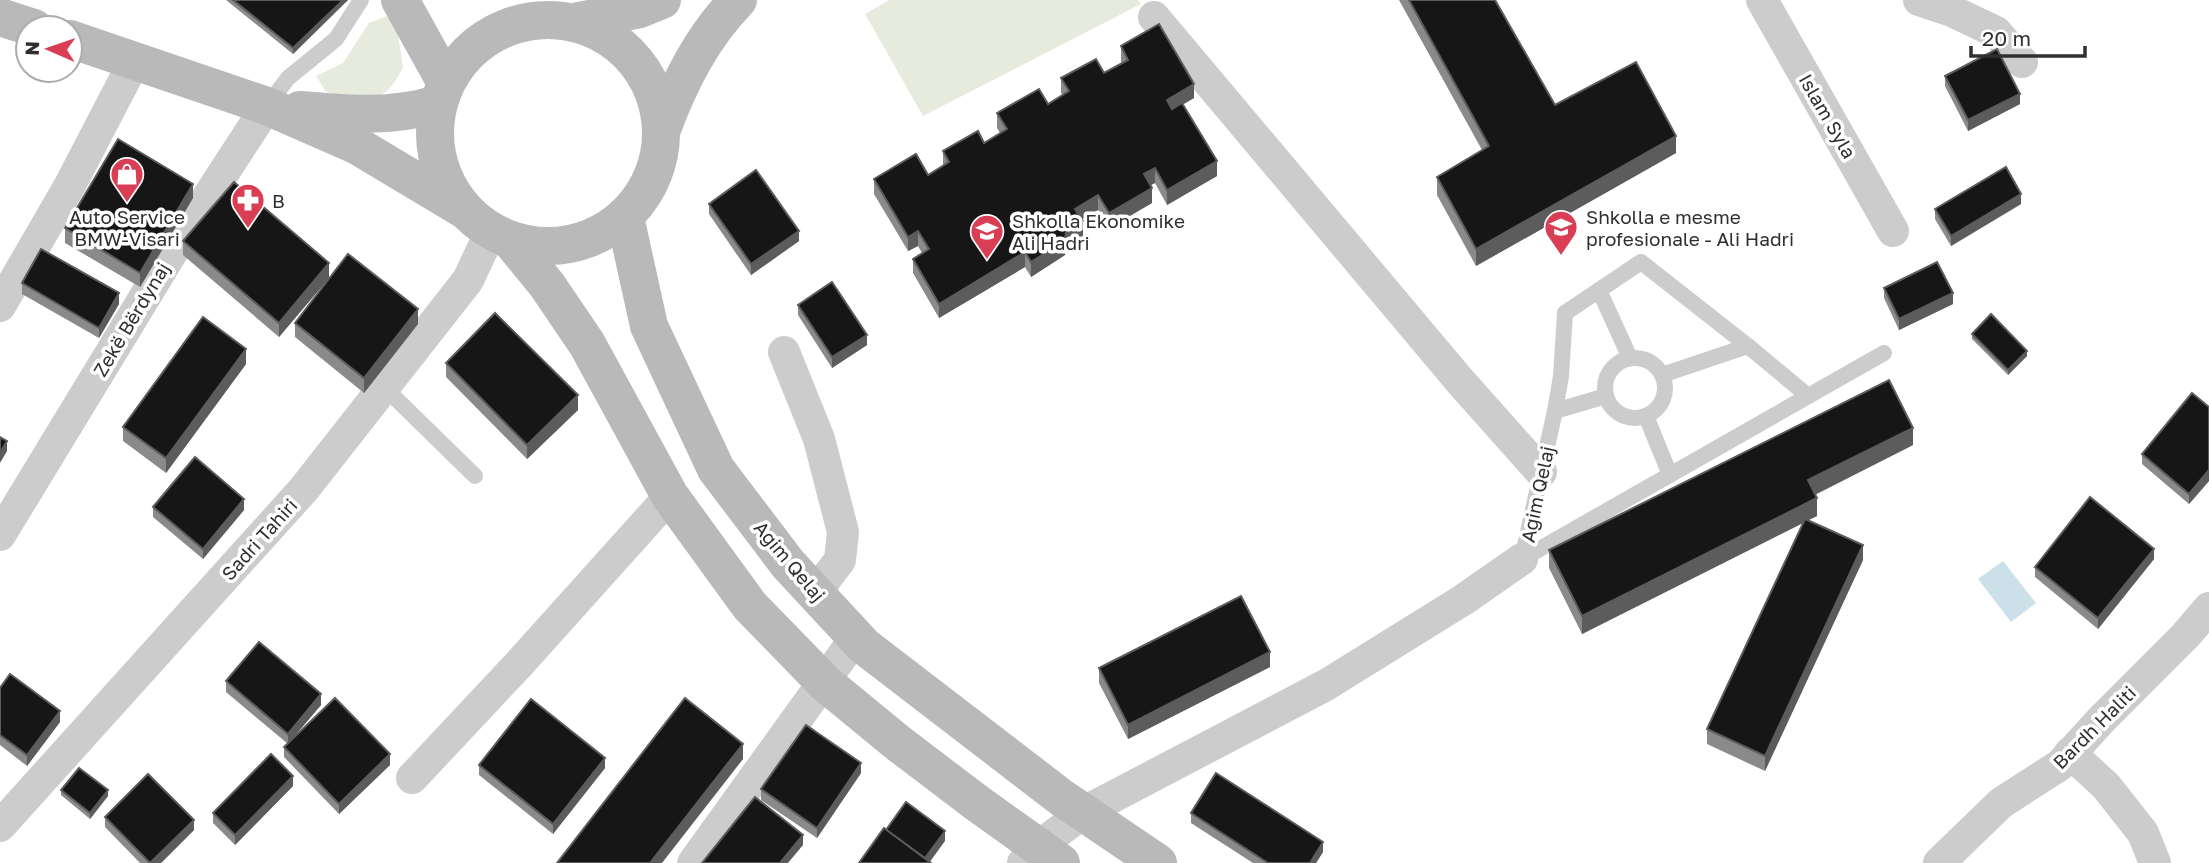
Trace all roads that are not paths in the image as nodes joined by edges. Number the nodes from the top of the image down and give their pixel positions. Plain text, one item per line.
1 (361, 0) edge
2 (400, 0) edge
3 (662, 0) edge
4 (738, 0) edge
5 (1762, 0) edge
6 (1919, 0) edge
7 (524, 10) edge
8 (1154, 17) dead end
9 (574, 22) junction
10 (84, 44) edge
11 (135, 60) junction
12 (2022, 62) dead end
13 (441, 94) junction
14 (267, 106) junction
15 (662, 129) junction
16 (625, 217) junction
17 (489, 227) junction
18 (1893, 231) dead end
19 (1599, 290) junction
20 (0, 306) edge
21 (1748, 346) junction
22 (785, 352) dead end
23 (1884, 353) dead end
24 (1630, 358) junction
25 (1662, 375) junction
26 (384, 387) junction
27 (1606, 396) junction
28 (1808, 396) junction
29 (1555, 411) junction
30 (1646, 416) junction
31 (1541, 472) junction
32 (1670, 475) junction
33 (475, 476) dead end
34 (670, 496) junction
35 (0, 535) edge
36 (1522, 559) junction
37 (815, 593) junction
38 (2209, 608) edge
39 (856, 637) junction
40 (825, 683) junction
41 (2070, 753) junction
42 (412, 778) dead end
43 (1084, 812) junction
44 (0, 826) edge
45 (1041, 858) edge
46 (692, 863) edge
47 (1158, 863) edge
48 (1939, 863) edge
49 (2155, 863) edge

1 - 14 lane
2 - 13 main road
3 - 9 main road
4 - 15 main road
5 - 18 street, Islam Syla
6 - 12 street
7 - 9 main road
7 - 13 main road
8 - 31 street
9 - 15 main road
10 - 11 main road
11 - 14 main road
11 - 20 street
13 - 14 main road
13 - 17 main road
14 - 17 main road
14 - 35 street, Zekë Bërdynaj
15 - 16 main road
16 - 17 main road
16 - 37 main road, Agim Qelaj
17 - 26 street, Sadri Tahiri
17 - 34 main road, Agim Qelaj
19 - 21 lane, Agim Qelaj
19 - 24 lane
19 - 29 lane, Agim Qelaj
21 - 25 lane
21 - 28 lane, Agim Qelaj
22 - 37 street
23 - 28 lane
24 - 25 lane
24 - 27 lane
25 - 30 lane
26 - 33 lane
26 - 44 street, Sadri Tahiri
27 - 29 lane
27 - 30 lane
28 - 32 lane
29 - 31 lane, Agim Qelaj
30 - 32 lane
31 - 36 lane, Agim Qelaj
32 - 36 lane
34 - 40 main road, Agim Qelaj
34 - 42 street
36 - 43 street, Agim Qelaj
37 - 39 main road, Agim Qelaj
38 - 41 street, Bardh Haliti
39 - 40 street
39 - 43 main road, Agim Qelaj
40 - 45 main road, Agim Qelaj
40 - 46 street
41 - 48 street, Bardh Haliti
41 - 49 street
43 - 45 street, Agim Qelaj
43 - 47 main road, Agim Qelaj

